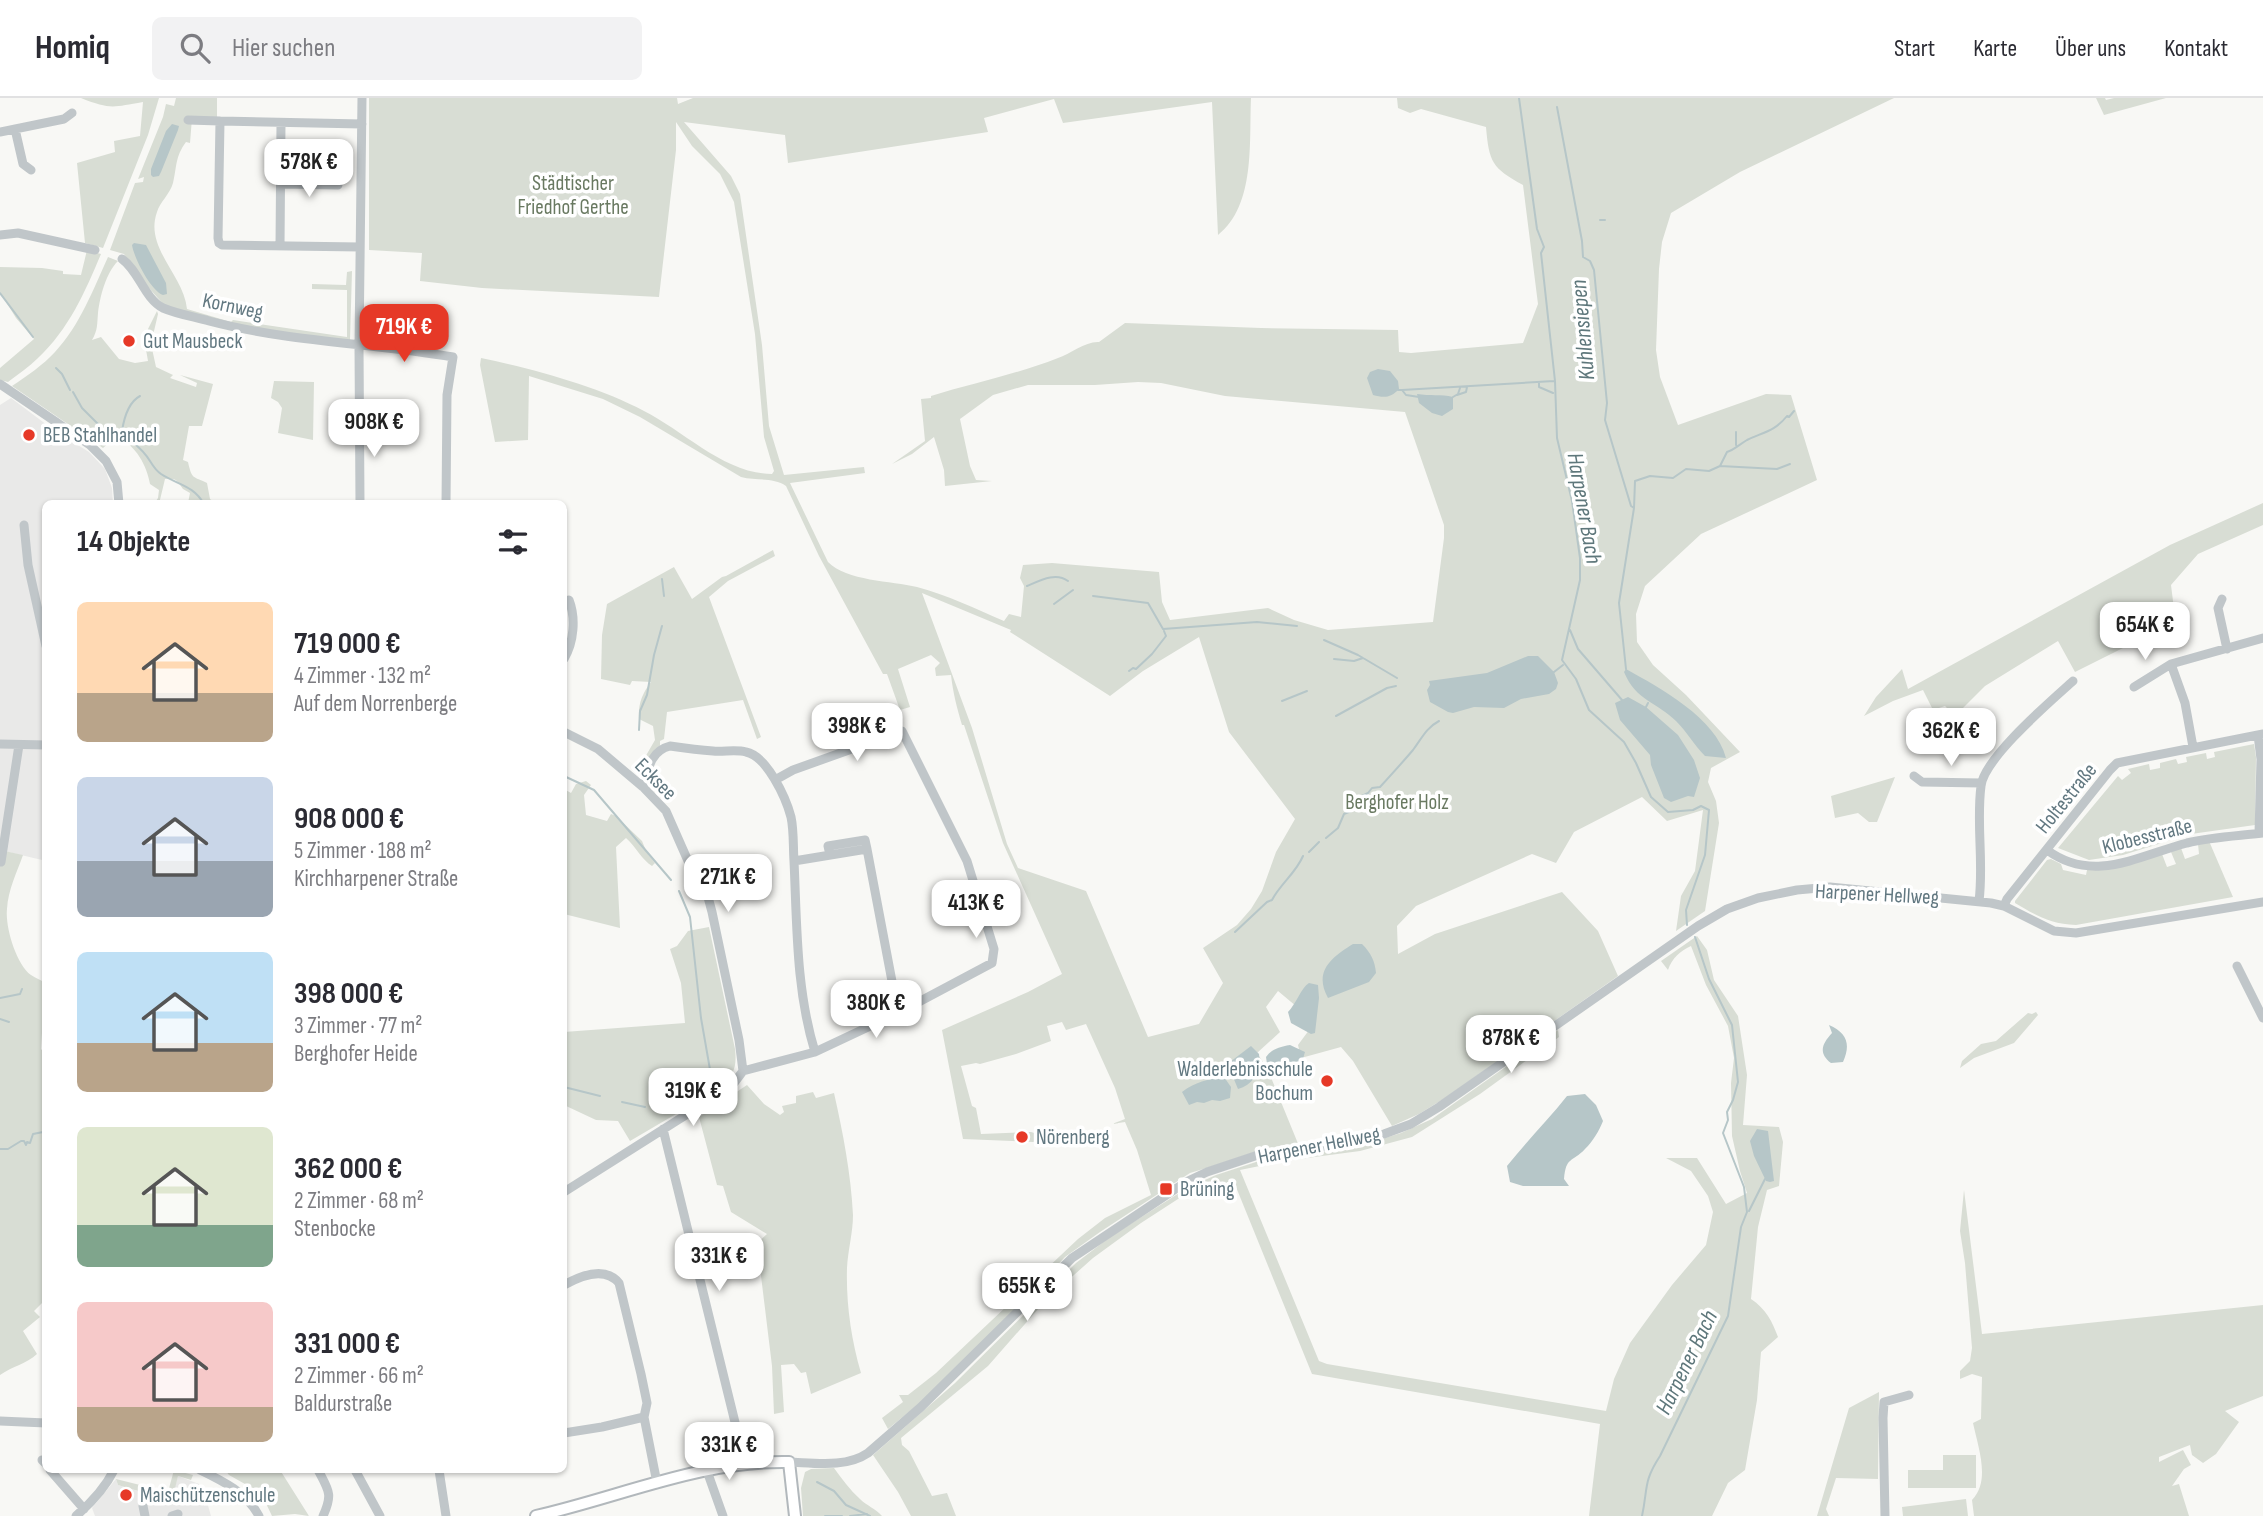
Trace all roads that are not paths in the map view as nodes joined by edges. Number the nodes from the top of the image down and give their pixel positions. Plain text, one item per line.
1 (362, 98) edge
2 (72, 113) dead end
3 (188, 120) dead end
4 (220, 121) junction
5 (281, 123) junction
6 (362, 124) junction
7 (15, 129) junction
8 (0, 132) edge
9 (31, 170) dead end
10 (281, 184) junction
11 (338, 185) dead end
12 (0, 235) edge
13 (280, 246) junction
14 (360, 247) junction
15 (95, 250) dead end
16 (122, 259) dead end
17 (359, 345) junction
18 (0, 384) edge
19 (118, 500) edge
20 (360, 500) edge
21 (446, 500) edge
22 (24, 525) dead end
23 (2222, 599) dead end
24 (569, 600) dead end
25 (42, 628) edge
26 (2263, 638) edge
27 (2227, 649) junction
28 (567, 651) edge
29 (2171, 664) junction
30 (2073, 681) dead end
31 (2134, 687) dead end
32 (567, 734) edge
33 (2261, 734) edge
34 (0, 744) edge
35 (19, 745) junction
36 (42, 746) edge
37 (2193, 747) junction
38 (1914, 776) dead end
39 (775, 780) junction
40 (1981, 783) junction
41 (643, 787) junction
42 (2262, 789) edge
43 (2261, 833) edge
44 (2047, 850) junction
45 (794, 861) junction
46 (1, 862) edge
47 (1979, 901) junction
48 (2263, 902) edge
49 (2004, 906) junction
50 (2237, 966) dead end
51 (898, 1013) junction
52 (2263, 1018) edge
53 (815, 1052) junction
54 (741, 1074) junction
55 (663, 1129) junction
56 (567, 1190) edge
57 (567, 1283) edge
58 (1909, 1395) dead end
59 (644, 1417) junction
60 (0, 1421) edge
61 (42, 1423) edge
62 (567, 1433) edge
63 (789, 1462) junction
64 (745, 1464) junction
65 (707, 1471) junction
66 (52, 1473) edge
67 (112, 1473) edge
68 (206, 1473) edge
69 (320, 1473) edge
70 (357, 1473) edge
71 (439, 1473) edge
72 (657, 1483) junction
73 (80, 1513) edge
74 (259, 1516) edge
75 (323, 1516) edge
76 (380, 1516) edge
77 (446, 1516) edge
78 (536, 1516) edge
79 (723, 1516) edge
80 (795, 1516) edge
81 (1885, 1516) edge

1 - 6 street
2 - 7 street
3 - 4 street
4 - 5 street
4 - 13 street
5 - 6 street
5 - 10 street
6 - 14 street
7 - 8 street
7 - 9 street
10 - 11 street
10 - 13 street
12 - 15 street
13 - 14 street
14 - 17 street
16 - 17 street, Kornweg
17 - 20 street
17 - 21 street, Kornweg
18 - 19 street
22 - 25 street
23 - 27 street
24 - 28 street
26 - 27 street
27 - 29 street
29 - 31 street
29 - 37 street
30 - 40 street
32 - 41 street, Ecksee
33 - 37 street, Holtestraße
33 - 42 street, Klobesstraße
34 - 35 street
35 - 36 street
35 - 46 street
37 - 44 street, Holtestraße
38 - 40 street
39 - 41 street
39 - 45 street
39 - 51 street
40 - 47 street
41 - 54 street, Ecksee
42 - 43 street, Klobesstraße
43 - 44 street, Klobesstraße
44 - 49 street, Holtestraße
45 - 51 street
45 - 53 street
47 - 49 street, Harpener Hellweg
47 - 63 street, Harpener Hellweg
48 - 49 street, Harpener Hellweg
50 - 52 street
51 - 53 street
53 - 54 street
54 - 55 street
55 - 56 street
55 - 64 street
57 - 59 street
58 - 81 street
59 - 62 street
59 - 72 street
60 - 61 street
63 - 64 main road, Harpener Hellweg
63 - 80 main road
64 - 65 main road, Harpener Hellweg
65 - 72 main road, Harpener Hellweg
65 - 79 street
66 - 73 street
67 - 73 street
68 - 74 street
69 - 75 street
70 - 76 street
71 - 77 street
72 - 78 main road, Harpener Hellweg

